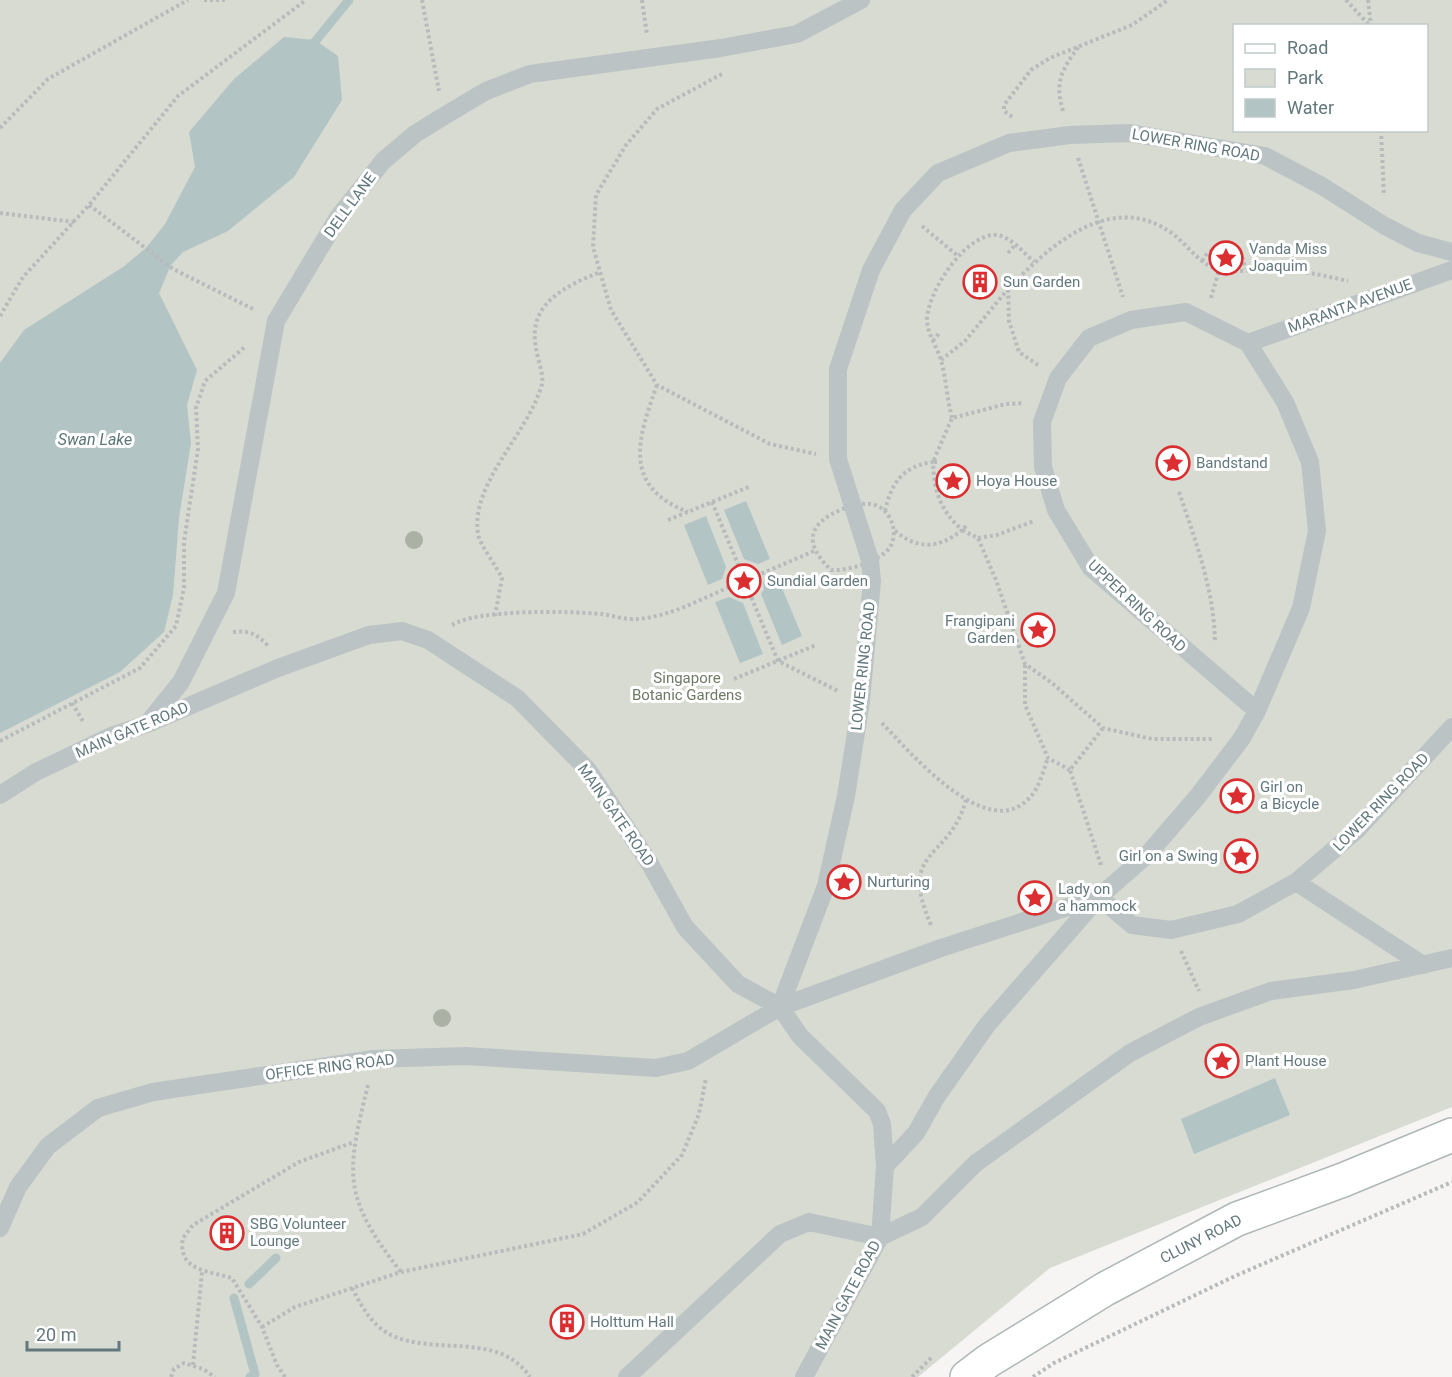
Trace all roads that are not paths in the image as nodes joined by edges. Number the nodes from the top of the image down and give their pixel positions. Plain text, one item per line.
1 (861, 0) edge
2 (1452, 252) edge
3 (1452, 270) edge
4 (1248, 343) junction
5 (1257, 711) junction
6 (147, 724) junction
7 (1452, 727) edge
8 (0, 795) edge
9 (1296, 882) junction
10 (1104, 893) junction
11 (1452, 958) edge
12 (1423, 965) junction
13 (780, 1007) junction
14 (1452, 1135) edge
15 (885, 1166) junction
16 (0, 1227) edge
17 (880, 1237) junction
18 (627, 1377) edge
19 (804, 1377) edge
20 (967, 1377) edge

1 - 6 lane, DELL LANE
2 - 13 lane, LOWER RING ROAD
3 - 4 lane, MARANTA AVENUE
4 - 5 lane
4 - 5 lane, UPPER RING ROAD
5 - 10 lane
6 - 8 lane, MAIN GATE ROAD
6 - 13 lane, MAIN GATE ROAD
7 - 9 lane, LOWER RING ROAD
9 - 10 lane, LOWER RING ROAD
9 - 12 lane
10 - 13 lane
10 - 15 lane
11 - 12 lane
12 - 17 lane
13 - 15 lane, MAIN GATE ROAD
13 - 16 lane, OFFICE RING ROAD
14 - 20 street, CLUNY ROAD
15 - 17 lane, MAIN GATE ROAD
17 - 18 lane
17 - 19 lane, MAIN GATE ROAD

